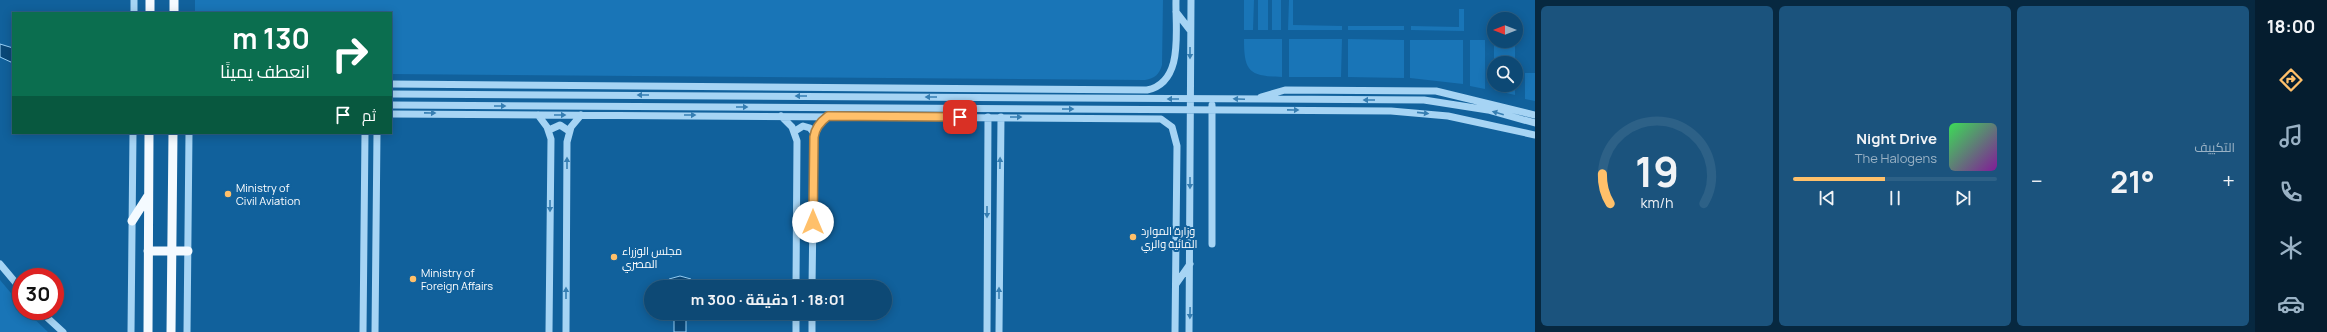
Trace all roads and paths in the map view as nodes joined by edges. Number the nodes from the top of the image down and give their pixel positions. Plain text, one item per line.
1 (134, 0) edge
2 (150, 0) edge
3 (174, 0) edge
4 (1176, 0) edge
5 (1191, 0) edge
6 (134, 12) edge
7 (150, 12) edge
8 (174, 12) edge
9 (1176, 12) junction
10 (1190, 30) junction
11 (392, 84) edge
12 (1116, 90) junction
13 (392, 94) edge
14 (777, 96) junction
15 (1116, 98) junction
16 (1190, 99) junction
17 (1212, 99) junction
18 (1254, 100) junction
19 (392, 105) edge
20 (473, 105) junction
21 (763, 107) junction
22 (776, 107) junction
23 (1116, 109) junction
24 (1190, 109) junction
25 (1212, 109) junction
26 (392, 114) edge
27 (473, 114) junction
28 (538, 115) junction
29 (580, 115) junction
30 (1535, 115) edge
31 (763, 116) junction
32 (781, 116) junction
33 (828, 116) junction
34 (988, 117) junction
35 (1001, 117) junction
36 (1116, 118) junction
37 (1534, 123) edge
38 (549, 130) junction
39 (569, 131) junction
40 (795, 131) junction
41 (814, 133) junction
42 (133, 134) edge
43 (149, 134) edge
44 (189, 134) edge
45 (365, 134) edge
46 (377, 134) edge
47 (1532, 134) edge
48 (174, 135) edge
49 (148, 196) junction
50 (132, 221) junction
51 (1212, 244) dead end
52 (148, 251) junction
53 (172, 251) junction
54 (188, 251) junction
55 (0, 264) edge
56 (1190, 264) junction
57 (12, 278) edge
58 (796, 280) edge
59 (812, 280) edge
60 (1176, 284) junction
61 (50, 320) edge
62 (796, 320) edge
63 (812, 320) edge
64 (63, 332) edge
65 (131, 332) edge
66 (148, 332) edge
67 (171, 332) edge
68 (187, 332) edge
69 (364, 332) edge
70 (375, 332) edge
71 (549, 332) edge
72 (566, 332) edge
73 (796, 332) edge
74 (812, 332) edge
75 (987, 332) edge
76 (999, 332) edge
77 (1175, 332) edge
78 (1190, 332) edge

1 - 6 street
2 - 7 main road
3 - 8 main road
4 - 9 street
5 - 10 street
9 - 10 street
9 - 12 street
10 -> 16 street
11 - 12 street
12 - 15 street
14 -> 13 street
15 -> 14 street
14 - 22 street
16 -> 15 street
16 - 17 street
16 - 24 street
18 -> 17 street
17 - 25 street
18 - 30 street
37 -> 18 street
19 - 20 street
20 -> 21 street
20 - 27 street
21 - 22 street
21 - 31 street
22 -> 23 street
23 - 24 street
23 - 36 street
24 - 25 street
24 -> 56 street
25 -> 47 street
25 - 51 street
26 -> 27 street
27 - 28 street
28 -> 29 street
28 - 38 street
29 -> 31 street
29 - 39 street
31 - 32 street
32 - 33 street
32 - 40 street
33 - 34 street
33 - 41 street
34 - 35 street
34 -> 75 street
35 -> 36 street
76 -> 35 street
36 - 60 street
37 - 47 street
38 - 39 street
38 -> 71 street
72 -> 39 street
40 - 41 street
40 - 58 street
41 - 59 street
42 - 50 street
43 - 49 main road
44 - 54 street
45 - 69 street
46 - 70 street
48 - 53 main road
49 - 50 main road
49 - 52 main road
50 - 65 street
52 - 53 main road
52 - 66 main road
53 - 54 main road
53 - 67 main road
54 - 68 street
55 - 57 street
56 - 60 street
56 -> 78 street
60 - 77 street
61 - 64 street
62 - 73 street
63 - 74 street

